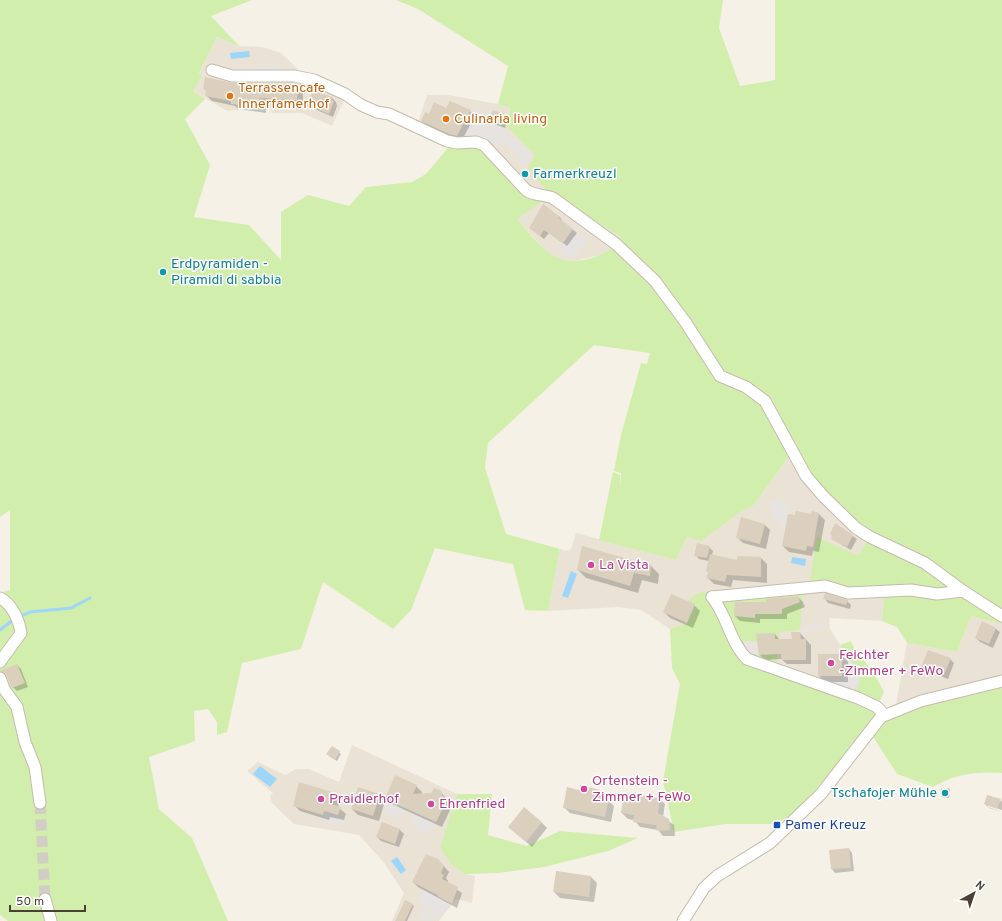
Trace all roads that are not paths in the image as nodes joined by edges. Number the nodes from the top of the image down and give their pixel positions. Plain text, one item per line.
1 (212, 70) dead end
2 (963, 591) junction
3 (0, 598) edge
4 (1002, 616) edge
5 (0, 662) edge
6 (0, 678) edge
7 (1002, 681) edge
8 (881, 717) junction
9 (40, 803) tunnel mouth
10 (45, 900) tunnel mouth
11 (51, 921) edge
12 (683, 921) edge

1 - 2 street
2 - 4 street
2 - 8 street
3 - 5 street
6 - 9 street
7 - 8 street
8 - 12 street
10 - 11 street

